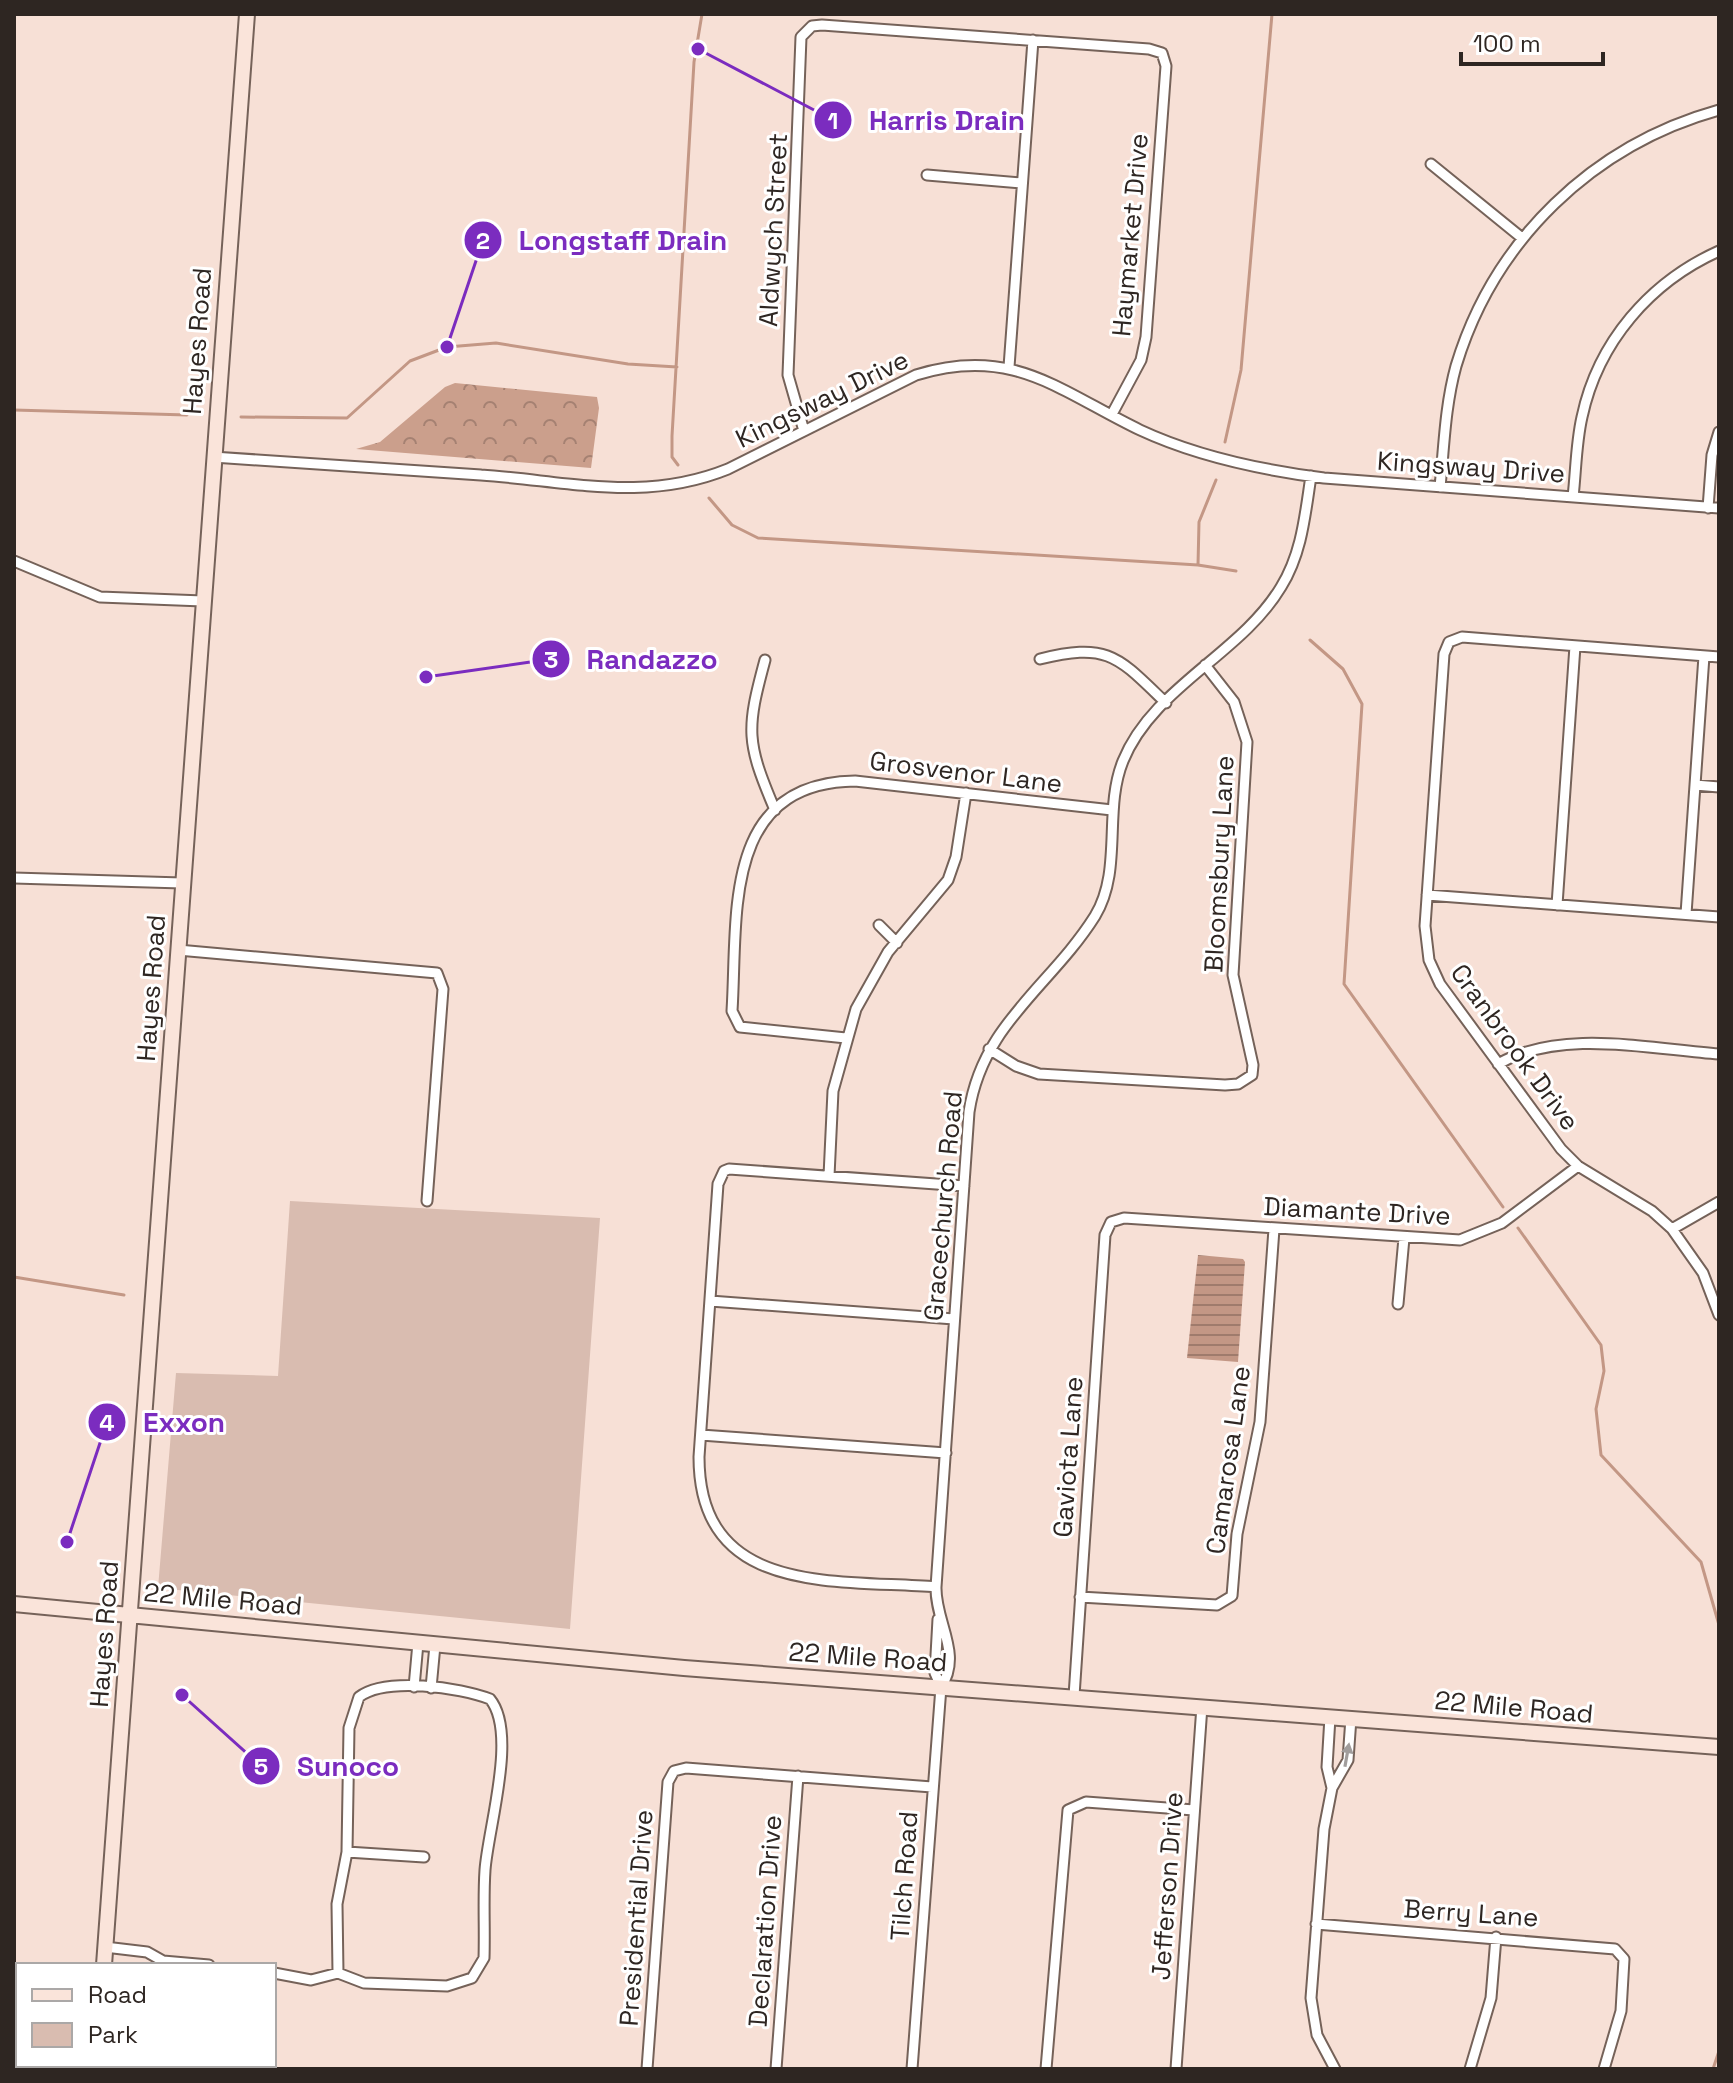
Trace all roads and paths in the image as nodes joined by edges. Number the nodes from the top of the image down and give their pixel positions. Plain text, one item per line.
1 (247, 14) edge
2 (1033, 40) junction
3 (1719, 110) edge
4 (1431, 164) dead end
5 (927, 175) dead end
6 (1022, 183) junction
7 (1522, 238) junction
8 (1719, 251) edge
9 (1009, 367) junction
10 (1112, 414) junction
11 (804, 431) junction
12 (1719, 432) edge
13 (213, 457) junction
14 (1311, 476) junction
15 (1440, 487) junction
16 (1573, 497) junction
17 (1708, 508) junction
18 (1719, 508) edge
19 (14, 561) edge
20 (203, 601) junction
21 (1575, 646) junction
22 (1704, 656) junction
23 (1719, 657) edge
24 (1040, 659) dead end
25 (765, 660) dead end
26 (1205, 665) junction
27 (1166, 703) junction
28 (1695, 785) junction
29 (1719, 787) edge
30 (966, 793) junction
31 (775, 810) junction
32 (1112, 810) junction
33 (14, 878) edge
34 (182, 883) junction
35 (1427, 895) junction
36 (1557, 905) junction
37 (1686, 914) junction
38 (1719, 917) edge
39 (879, 925) dead end
40 (897, 943) junction
41 (178, 950) junction
42 (846, 1038) junction
43 (989, 1049) junction
44 (1719, 1054) edge
45 (1498, 1064) junction
46 (1578, 1166) junction
47 (829, 1176) junction
48 (964, 1186) junction
49 (427, 1201) dead end
50 (1719, 1202) edge
51 (1111, 1222) joint
52 (1274, 1229) junction
53 (1672, 1229) junction
54 (1404, 1238) junction
55 (710, 1301) junction
56 (1398, 1304) dead end
57 (1719, 1315) edge
58 (954, 1319) junction
59 (701, 1435) junction
60 (946, 1453) junction
61 (936, 1587) junction
62 (1080, 1597) junction
63 (14, 1604) edge
64 (130, 1614) junction
65 (938, 1619) junction
66 (418, 1643) junction
67 (435, 1645) junction
68 (414, 1687) junction
69 (941, 1687) junction
70 (431, 1688) junction
71 (1074, 1696) junction
72 (1202, 1706) junction
73 (1330, 1717) junction
74 (1351, 1718) junction
75 (1719, 1747) edge
76 (798, 1776) junction
77 (932, 1787) junction
78 (1332, 1788) junction
79 (1194, 1810) junction
80 (347, 1852) junction
81 (424, 1857) dead end
82 (1316, 1924) junction
83 (1496, 1937) junction
84 (105, 1947) junction
85 (163, 1961) junction
86 (104, 1963) edge
87 (156, 1963) edge
88 (186, 1963) edge
89 (276, 1973) edge
90 (338, 1973) junction
91 (647, 2069) edge
92 (776, 2069) edge
93 (912, 2069) edge
94 (1046, 2069) edge
95 (1176, 2069) edge
96 (1335, 2069) edge
97 (1470, 2069) edge
98 (1604, 2069) edge

1 - 13 main road, Hayes Road
2 - 6 street
2 - 10 street, Haymarket Drive
2 - 11 street, Aldwych Street
3 - 7 street
4 - 7 street
5 - 6 street
6 - 9 street
7 - 15 street
8 - 16 street
9 - 10 street, Kingsway Drive
9 - 11 street, Kingsway Drive
10 - 14 street, Kingsway Drive
11 - 13 street, Kingsway Drive
12 - 17 street
13 - 20 main road, Hayes Road
14 - 15 street, Kingsway Drive
14 - 26 street, Gracechurch Road
15 - 16 street, Kingsway Drive
16 - 17 street, Kingsway Drive
17 - 18 street, Kingsway Drive
19 - 20 street
20 - 34 main road, Hayes Road
21 - 22 street
21 - 35 street, Cranbrook Drive
21 - 36 street
22 - 23 street
22 - 28 street
24 - 27 street
25 - 31 street
26 - 27 street, Gracechurch Road
26 - 43 street, Bloomsbury Lane
27 - 32 street, Gracechurch Road
28 - 29 street
28 - 37 street
30 - 31 street, Grosvenor Lane
30 - 32 street, Grosvenor Lane
30 - 40 street
31 - 42 street
32 - 43 street, Gracechurch Road
33 - 34 street
34 - 41 main road, Hayes Road
35 - 36 street
35 - 45 street, Cranbrook Drive
36 - 37 street
37 - 38 street
39 - 40 street
40 - 42 street
41 - 49 street
41 - 64 main road, Hayes Road
42 - 47 street
43 - 48 street, Gracechurch Road
44 - 45 street
45 - 46 street, Cranbrook Drive
46 - 53 street, Cranbrook Drive
46 - 54 street, Diamante Drive
47 - 48 street
47 - 55 street
48 - 58 street, Gracechurch Road
50 - 53 street
51 - 52 street, Diamante Drive
51 - 62 street, Gaviota Lane
52 - 54 street, Diamante Drive
52 - 62 street, Camarosa Lane
53 - 57 street, Cranbrook Drive
54 - 56 street
55 - 58 street
55 - 59 street
58 - 60 street, Gracechurch Road
59 - 60 street
59 - 61 street
60 - 61 street, Gracechurch Road
61 - 65 street, Gracechurch Road
62 - 71 street, Gaviota Lane
63 - 64 main road, 22 Mile Road
64 - 66 main road, 22 Mile Road
64 - 84 main road, Hayes Road
65 - 69 street, Gracechurch Road
65 - 69 street, Gracechurch Road
66 - 67 main road, 22 Mile Road
66 - 68 street
67 - 69 main road, 22 Mile Road
67 - 70 street
68 - 70 street
68 - 80 street
69 - 71 main road, 22 Mile Road
69 - 77 street, Tilch Road
70 - 90 street
71 - 72 main road, 22 Mile Road
72 - 73 main road, 22 Mile Road
72 - 79 street, Jefferson Drive
73 - 74 main road, 22 Mile Road
73 - 78 street
74 - 75 main road, 22 Mile Road
78 -> 74 street
76 - 77 street
76 - 91 street, Presidential Drive
76 - 92 street, Declaration Drive
77 - 93 street, Tilch Road
78 - 82 street
79 - 94 street
79 - 95 street, Jefferson Drive
80 - 81 street
80 - 90 street
82 - 83 street, Berry Lane
82 - 96 street
83 - 97 street
83 - 98 street, Berry Lane
84 - 85 street
84 - 86 main road, Hayes Road
85 - 87 street
85 - 88 street
89 - 90 street

